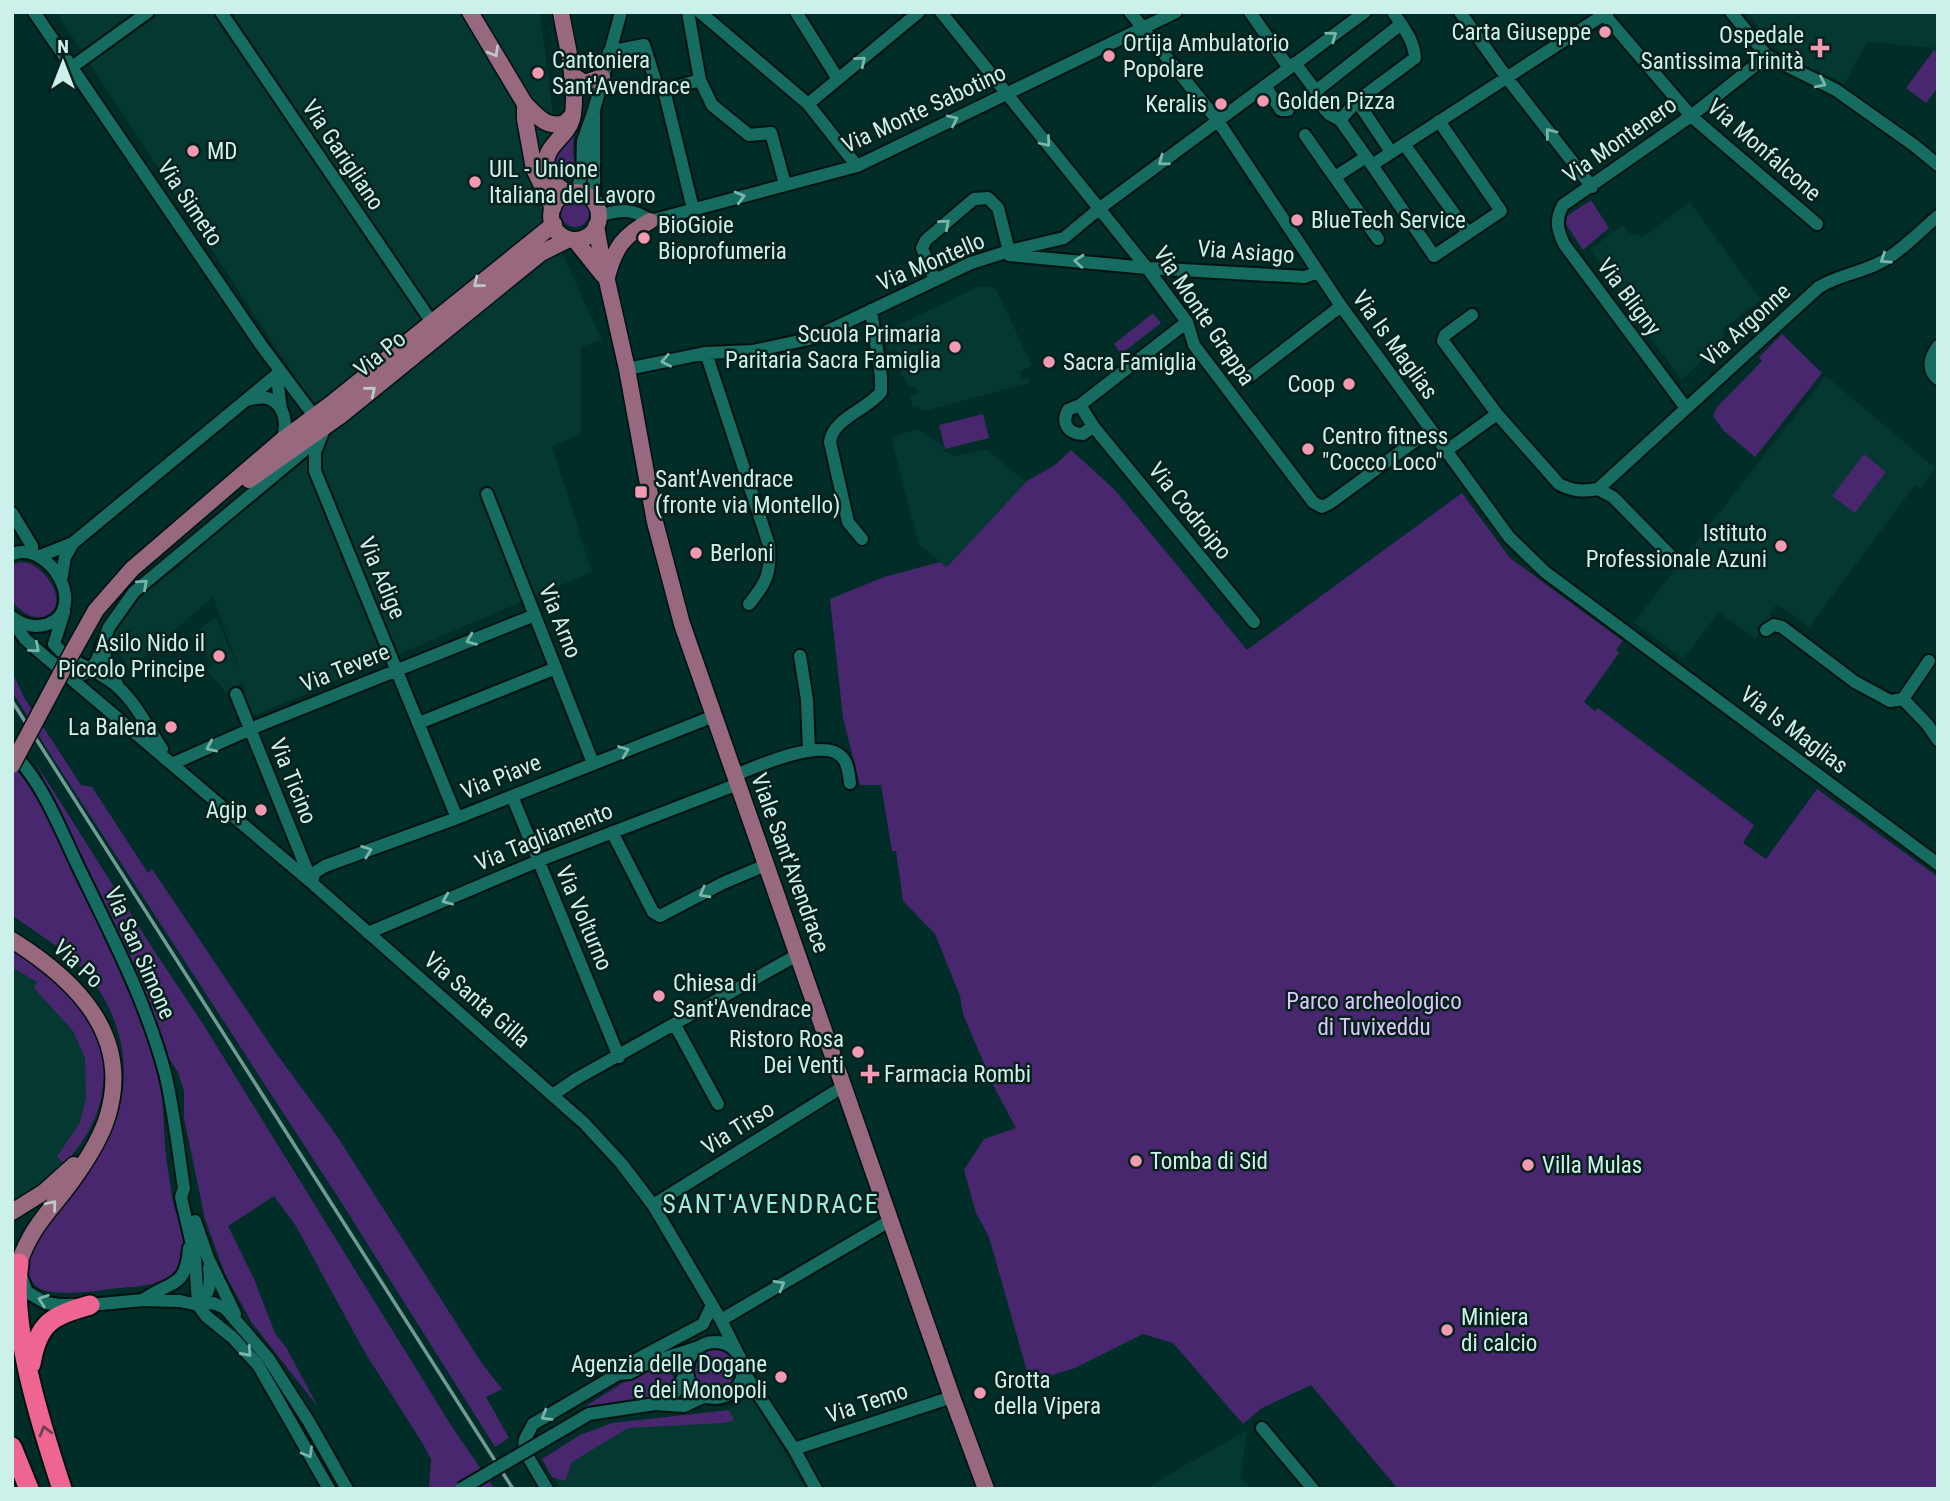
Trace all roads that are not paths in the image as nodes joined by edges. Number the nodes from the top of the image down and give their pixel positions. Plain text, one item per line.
1 (34, 12) edge
2 (148, 12) edge
3 (220, 12) edge
4 (470, 12) edge
5 (561, 12) edge
6 (621, 12) edge
7 (688, 12) edge
8 (700, 12) edge
9 (796, 12) edge
10 (919, 12) edge
11 (942, 12) edge
12 (1176, 12) edge
13 (1250, 12) edge
14 (1365, 12) edge
15 (1393, 12) edge
16 (1460, 12) edge
17 (1731, 12) edge
18 (1132, 13) edge
19 (1605, 13) edge
20 (1401, 24) junction
21 (1145, 28) junction
22 (609, 52) junction
23 (1767, 57) junction
24 (1292, 66) junction
25 (72, 67) junction
26 (572, 75) junction
27 (602, 76) junction
28 (1507, 78) junction
29 (838, 79) junction
30 (700, 80) junction
31 (1265, 86) junction
32 (664, 90) junction
33 (1316, 91) junction
34 (1006, 95) junction
35 (1356, 102) junction
36 (525, 104) junction
37 (808, 104) junction
38 (594, 110) junction
39 (1288, 110) dead end
40 (573, 115) junction
41 (1691, 116) junction
42 (1340, 120) junction
43 (1218, 121) junction
44 (1439, 121) junction
45 (1305, 135) dead end
46 (1404, 144) junction
47 (1391, 152) junction
48 (1369, 161) junction
49 (1938, 165) edge
50 (857, 166) junction
51 (1335, 177) junction
52 (785, 184) junction
53 (1592, 187) junction
54 (572, 192) junction
55 (1563, 205) joint
56 (1100, 208) junction
57 (693, 209) junction
58 (596, 214) junction
59 (553, 216) junction
60 (1938, 216) edge
61 (650, 221) junction
62 (1816, 224) dead end
63 (1468, 233) junction
64 (572, 239) junction
65 (1378, 239) dead end
66 (1006, 252) junction
67 (1147, 268) junction
68 (1318, 272) junction
69 (607, 280) junction
70 (935, 280) junction
71 (1341, 306) junction
72 (871, 310) junction
73 (1472, 315) dead end
74 (431, 321) junction
75 (1187, 321) junction
76 (1938, 346) edge
77 (706, 353) junction
78 (627, 369) junction
79 (280, 372) junction
80 (1249, 377) dead end
81 (1938, 379) edge
82 (247, 400) junction
83 (1080, 405) junction
84 (1686, 408) junction
85 (282, 412) junction
86 (1497, 414) junction
87 (314, 416) junction
88 (338, 417) junction
89 (1093, 426) junction
90 (1430, 429) junction
91 (323, 432) junction
92 (281, 441) junction
93 (1446, 451) junction
94 (281, 470) junction
95 (315, 471) junction
96 (1598, 489) junction
97 (487, 494) dead end
98 (217, 498) junction
99 (12, 513) edge
100 (862, 539) dead end
101 (73, 542) junction
102 (12, 554) edge
103 (36, 555) junction
104 (1670, 555) dead end
105 (61, 581) junction
106 (749, 604) dead end
107 (64, 612) junction
108 (535, 615) junction
109 (12, 619) edge
110 (1254, 622) dead end
111 (1766, 631) dead end
112 (104, 639) junction
113 (800, 656) dead end
114 (1928, 661) dead end
115 (556, 668) junction
116 (398, 670) junction
117 (64, 671) junction
118 (90, 671) junction
119 (120, 691) junction
120 (236, 694) dead end
121 (1903, 699) junction
122 (714, 716) junction
123 (419, 723) junction
124 (250, 729) junction
125 (1938, 740) edge
126 (12, 751) edge
127 (809, 751) junction
128 (593, 763) junction
129 (172, 764) junction
130 (12, 765) edge
131 (736, 780) junction
132 (850, 783) dead end
133 (512, 796) junction
134 (457, 818) junction
135 (612, 832) junction
136 (538, 861) junction
137 (1938, 864) edge
138 (766, 865) junction
139 (312, 883) junction
140 (368, 933) junction
141 (12, 940) edge
142 (799, 954) junction
143 (676, 1025) junction
144 (619, 1056) junction
145 (844, 1086) junction
146 (554, 1094) junction
147 (718, 1104) dead end
148 (90, 1150) junction
149 (184, 1188) junction
150 (653, 1205) junction
151 (12, 1212) edge
152 (891, 1220) junction
153 (191, 1235) junction
154 (208, 1258) junction
155 (19, 1264) junction
156 (143, 1300) junction
157 (90, 1305) junction
158 (198, 1305) junction
159 (712, 1305) junction
160 (721, 1320) junction
161 (238, 1322) junction
162 (709, 1342) junction
163 (696, 1349) junction
164 (738, 1354) junction
165 (686, 1371) junction
166 (743, 1371) junction
167 (30, 1372) junction
168 (618, 1374) junction
169 (705, 1396) junction
170 (952, 1397) junction
171 (654, 1404) junction
172 (309, 1422) junction
173 (1262, 1428) dead end
174 (12, 1447) edge
175 (794, 1449) junction
176 (29, 1489) edge
177 (62, 1489) edge
178 (329, 1489) edge
179 (348, 1489) edge
180 (355, 1489) edge
181 (461, 1489) edge
182 (547, 1489) edge
183 (816, 1489) edge
184 (986, 1489) edge
185 (1312, 1489) edge

1 - 25 street, Via Simeto
2 - 25 street
3 - 74 street, Via Garigliano
4 -> 36 main road
5 - 26 main road
6 - 22 street
7 - 30 street
8 - 37 street
9 - 29 street
29 -> 10 street
11 - 34 street, Via Monte Grappa
12 - 21 street, Via Monte Sabotino
13 - 24 street
24 -> 14 street, Via Montello
15 - 20 street
16 - 28 street
17 - 23 street
18 - 21 street, Via Is Maglias
19 - 28 street
19 - 41 street, Via Monfalcone
20 - 33 street
20 - 35 street
21 - 34 street, Via Monte Sabotino
21 - 43 street, Via Is Maglias
22 - 27 street
22 - 32 street
23 - 41 street, Via Montenero
23 -> 49 street
24 - 31 street, Via Montello
24 - 33 street
25 - 79 street, Via Simeto
26 - 27 main road
26 - 40 main road
27 - 38 street
28 - 44 street
53 -> 28 street
29 - 37 street
30 - 32 street
30 - 52 street
31 - 39 street
31 - 43 street, Via Montello
32 - 57 street
33 - 42 street
50 -> 34 street, Via Monte Sabotino
34 -> 56 street, Via Monte Grappa
35 - 42 street
35 - 47 street
36 - 40 main road
36 - 59 main road
37 - 50 street
38 - 54 street
38 - 58 street
40 - 54 main road
41 - 53 street, Via Montenero
41 - 62 street, Via Monfalcone
42 - 48 street
43 -> 56 street, Via Montello
43 - 68 street, Via Is Maglias
44 - 46 street
44 - 63 street
45 - 51 street
46 - 47 street
46 - 63 street
47 - 48 street
48 - 51 street
48 - 63 street
50 - 52 street, Via Monte Sabotino
51 - 65 street
57 -> 52 street, Via Monte Sabotino
53 - 55 street, Via Montenero
54 - 58 main road
54 - 59 main road
55 - 84 street, Via Bligny
56 - 66 street, Via Montello
56 - 67 street, Via Monte Grappa
57 - 61 street, Via Monte Sabotino
58 - 61 street
58 - 64 main road
58 - 69 main road, Viale Sant'Avendrace
59 - 64 main road
59 -> 74 main road, Via Po
60 -> 84 street, Via Argonne
61 - 69 main road
64 - 69 main road, Viale Sant'Avendrace
88 -> 64 main road, Via Po
67 -> 66 street, Via Asiago
66 - 70 street, Via Montello
70 -> 66 street
67 - 68 street, Via Asiago
67 - 75 street, Via Monte Grappa
68 - 71 street, Via Is Maglias
69 - 78 main road, Viale Sant'Avendrace
70 - 72 street, Via Montello
71 - 80 street
71 - 90 street, Via Is Maglias
72 - 77 street, Via Montello
72 - 100 street
73 - 86 street
74 - 87 main road, Via Po
75 - 83 street
75 - 90 street, Via Monte Grappa
76 - 81 street
77 -> 78 street, Via Montello
77 - 106 street
78 - 122 main road, Viale Sant'Avendrace
79 - 82 street
79 - 85 street
79 - 87 street, Via Simeto
82 - 85 street
82 - 101 street
83 - 89 street, Via Codroipo
83 - 89 street
84 - 96 street, Via Argonne
85 - 92 street
86 - 93 street
86 - 96 street
87 - 92 main road, Via Po
88 - 91 street
88 - 98 main road, Via Po
89 - 110 street, Via Codroipo
90 - 93 street, Via Is Maglias
91 - 94 street
91 - 95 street
92 - 98 main road, Via Po
93 - 137 street, Via Is Maglias
94 - 95 street
112 -> 94 street
95 - 116 street, Via Adige
96 - 104 street
97 - 108 street, Via Arno
98 - 130 main road, Via Po, bridge
99 - 103 street
101 - 103 street
101 - 105 street
102 - 103 street
103 - 105 street
105 - 107 street
107 - 109 street
107 - 118 street, Via Santa Gilla
108 - 115 street, Via Arno
108 -> 116 street, Via Tevere
109 -> 117 street, Via Santa Gilla
111 - 121 street
112 - 118 street
112 - 119 street
113 - 127 street
114 - 121 street
115 - 123 street
115 - 128 street, Via Arno
116 - 123 street, Via Adige
116 - 124 street, Via Tevere
117 - 118 street
117 - 129 street, Via Santa Gilla
118 - 119 street, Via Santa Gilla
119 - 129 street, Via Santa Gilla
120 - 124 street, Via Ticino
121 - 125 street
128 -> 122 street, Via Piave
122 - 131 main road, Viale Sant'Avendrace
123 - 134 street, Via Adige
124 -> 129 street, Via Tevere
124 - 139 street, Via Ticino
126 - 149 street, Via San Simone
127 - 131 street, Via Tagliamento
127 - 132 street
128 - 133 street, Via Piave
129 - 139 street, Via Santa Gilla
131 - 135 street, Via Tagliamento
131 - 138 main road, Viale Sant'Avendrace
133 - 134 street, Via Piave
133 - 136 street, Via Volturno
139 -> 134 street, Via Piave
135 - 136 street, Via Tagliamento
138 -> 135 street
136 -> 140 street, Via Tagliamento
136 - 144 street, Via Volturno
138 - 142 main road, Viale Sant'Avendrace
139 - 140 street, Via Santa Gilla
140 - 146 street, Via Santa Gilla
141 - 148 main road, Via Po
142 - 143 street
142 - 145 main road, Viale Sant'Avendrace
143 - 144 street
143 - 147 street
144 - 146 street
145 - 150 street, Via Tirso
145 - 152 main road, Viale Sant'Avendrace
146 - 150 street, Via Santa Gilla
148 - 151 main road, Via Po
155 -> 148 main road, Via Po
149 - 153 street, Via San Simone
149 - 154 street, Via San Simone
150 - 159 street, Via Santa Gilla
160 -> 152 street
152 - 170 main road, Viale Sant'Avendrace
153 - 156 street
153 - 158 street, Via San Simone
154 - 158 street
154 - 161 street, Via San Simone
157 -> 155 street
155 - 167 highway
156 - 157 street
156 - 158 street
157 - 167 highway
158 - 161 street
158 -> 178 street
159 - 160 street, Via Santa Gilla
159 - 162 street
159 - 168 street
160 - 164 street, Via Santa Gilla
161 - 172 street
162 - 163 street
162 - 164 street
163 - 165 street
163 - 168 street
164 - 166 street, Via Santa Gilla
165 - 169 street
165 - 171 street
166 - 169 street
166 - 175 street, Via Santa Gilla
177 -> 167 highway
168 -> 182 street
169 - 171 street
170 - 175 street, Via Temo
170 - 184 main road, Viale Sant'Avendrace
171 - 181 street, bridge
172 - 179 street
172 - 180 street
173 - 185 street
174 - 176 highway
175 - 183 street, Via Santa Gilla

